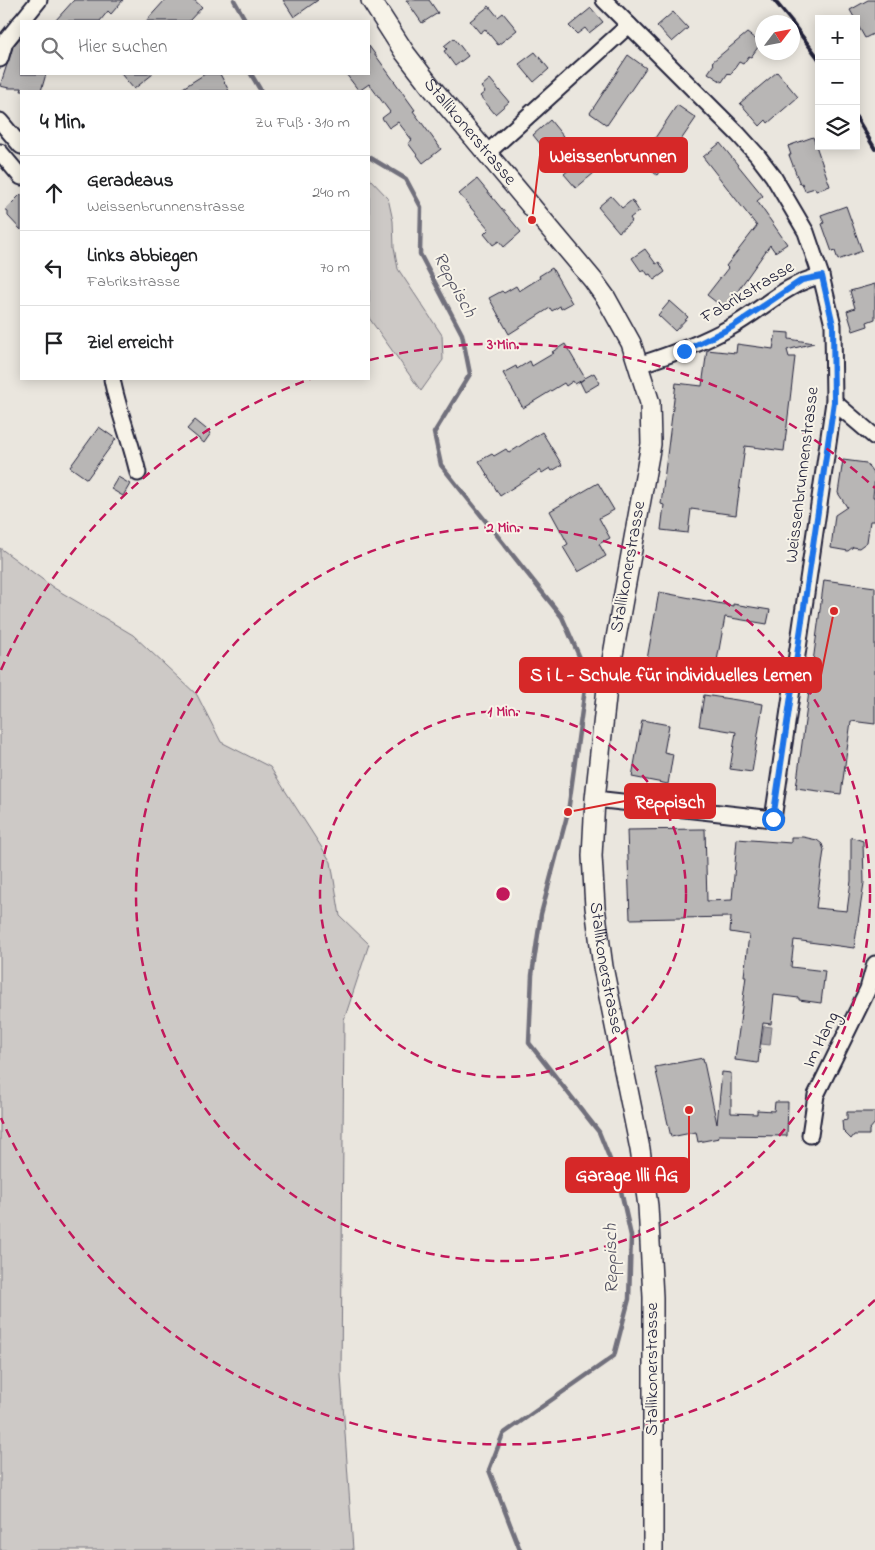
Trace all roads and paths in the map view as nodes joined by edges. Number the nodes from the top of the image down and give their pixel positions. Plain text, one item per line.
1 (39, 0) edge
2 (370, 0) edge
3 (604, 0) edge
4 (24, 20) edge
5 (20, 24) edge
6 (629, 25) junction
7 (0, 59) edge
8 (0, 121) edge
9 (20, 145) edge
10 (0, 152) edge
11 (487, 153) junction
12 (20, 176) edge
13 (822, 276) junction
14 (638, 365) junction
15 (112, 380) edge
16 (834, 402) junction
17 (875, 437) edge
18 (138, 473) dead end
19 (595, 799) junction
20 (875, 964) edge
21 (810, 1135) dead end
22 (653, 1550) edge

1 - 4 street
2 - 11 street, Stallikonerstrasse
3 - 6 street, Weissenbrunnenstrasse
5 - 7 street
6 - 11 street
6 - 13 street, Weissenbrunnenstrasse
8 - 9 street
10 - 12 street
11 - 14 street, Stallikonerstrasse
13 - 14 street, Fabrikstrasse
13 - 16 street, Weissenbrunnenstrasse
14 - 19 street, Stallikonerstrasse
15 - 18 street
16 - 17 street
16 - 19 street, Weissenbrunnenstrasse
19 - 22 street, Stallikonerstrasse
20 - 21 street, Im Hang

